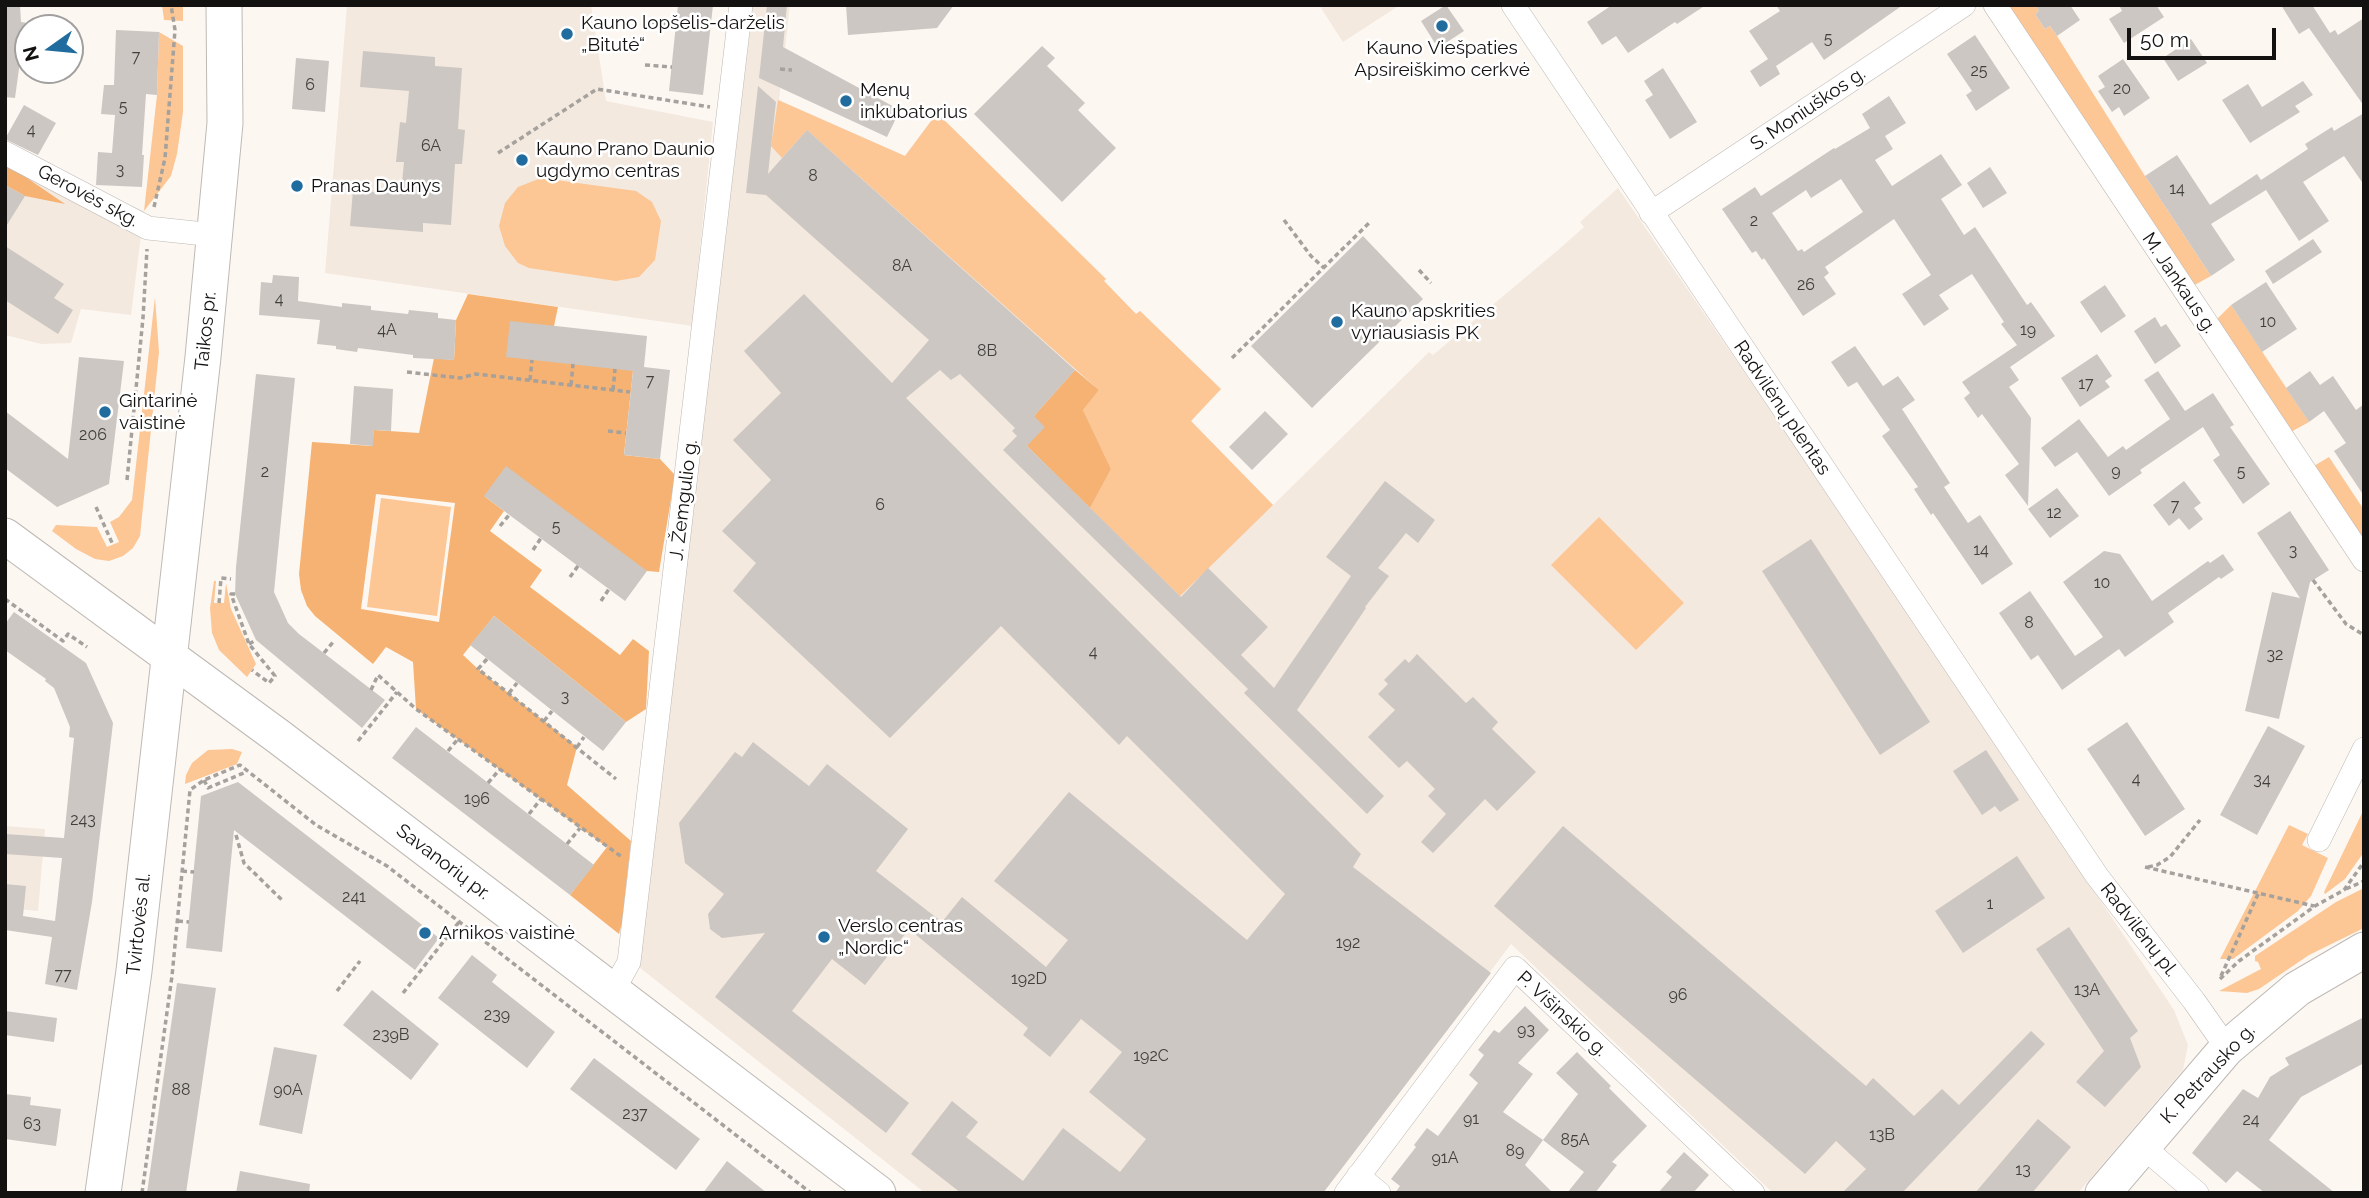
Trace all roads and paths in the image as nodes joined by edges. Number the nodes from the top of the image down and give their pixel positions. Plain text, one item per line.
1 (225, 5) edge
2 (741, 5) edge
3 (1513, 5) edge
4 (1964, 5) edge
5 (1995, 5) edge
6 (652, 22) dead end
7 (676, 25) dead end
8 (645, 65) dead end
9 (671, 67) dead end
10 (780, 69) dead end
11 (792, 70) dead end
12 (729, 110) junction
13 (498, 152) dead end
14 (5, 153) edge
15 (1651, 212) junction
16 (1284, 220) dead end
17 (1371, 221) dead end
18 (215, 235) junction
19 (1324, 268) junction
20 (1419, 270) dead end
21 (1431, 283) dead end
22 (1231, 358) dead end
23 (532, 360) dead end
24 (573, 364) dead end
25 (615, 369) dead end
26 (407, 372) dead end
27 (530, 380) junction
28 (571, 384) junction
29 (613, 390) junction
30 (630, 391) dead end
31 (608, 431) dead end
32 (626, 433) dead end
33 (96, 508) dead end
34 (509, 515) dead end
35 (500, 526) dead end
36 (5, 536) edge
37 (541, 538) dead end
38 (113, 545) dead end
39 (533, 550) dead end
40 (2364, 560) edge
41 (578, 566) dead end
42 (570, 578) dead end
43 (231, 579) dead end
44 (2313, 580) dead end
45 (610, 589) dead end
46 (235, 594) dead end
47 (5, 599) edge
48 (601, 601) dead end
49 (219, 603) dead end
50 (2364, 635) edge
51 (256, 640) dead end
52 (334, 641) dead end
53 (249, 644) junction
54 (87, 647) dead end
55 (324, 653) dead end
56 (170, 655) junction
57 (487, 659) dead end
58 (252, 670) dead end
59 (517, 683) dead end
60 (371, 690) dead end
61 (397, 692) junction
62 (509, 693) junction
63 (552, 711) dead end
64 (544, 721) junction
65 (584, 737) dead end
66 (458, 739) junction
67 (358, 741) dead end
68 (577, 747) junction
69 (2364, 750) edge
70 (448, 751) dead end
71 (500, 769) junction
72 (247, 772) junction
73 (616, 779) dead end
74 (204, 780) junction
75 (488, 783) dead end
76 (541, 799) junction
77 (2052, 811) joint
78 (529, 814) dead end
79 (2200, 820) dead end
80 (580, 828) junction
81 (236, 835) dead end
82 (2319, 840) dead end
83 (567, 844) dead end
84 (2364, 862) edge
85 (640, 870) junction
86 (182, 871) junction
87 (194, 872) dead end
88 (2364, 881) edge
89 (2344, 890) junction
90 (2259, 892) junction
91 (284, 902) dead end
92 (2315, 906) junction
93 (178, 921) junction
94 (189, 922) dead end
95 (459, 922) junction
96 (2364, 950) edge
97 (360, 961) dead end
98 (337, 991) dead end
99 (614, 991) junction
100 (403, 993) dead end
101 (2227, 1048) junction
102 (2142, 1146) junction
103 (1352, 1184) edge
104 (103, 1193) edge
105 (142, 1193) edge
106 (811, 1193) edge
107 (878, 1193) edge
108 (1379, 1193) edge
109 (1753, 1193) edge
110 (2104, 1193) edge
111 (2197, 1193) edge

1 - 18 main road, Taikos pr.
2 - 12 street, J. Žemgulio g.
3 - 15 street, Radvilėnų plentas
4 - 15 street, S. Moniuškos g.
5 - 40 street, M. Jankaus g.
6 - 7 path
8 - 9 path
10 - 11 path
12 - 13 path
12 - 85 street, J. Žemgulio g.
14 - 18 street, Gerovės skg.
15 - 77 street, Radvilėnų plentas
16 - 19 path
17 - 19 path
18 - 56 main road, Taikos pr.
19 - 22 path
20 - 21 path
23 - 27 path
24 - 28 path
25 - 29 path
26 - 27 path
27 - 28 path
28 - 29 path
29 - 30 path
31 - 32 path
33 - 38 path
34 - 35 path
36 - 56 main road, Savanorių pr.
37 - 39 path
41 - 42 path
43 - 49 path
44 - 50 path
45 - 48 path
46 - 53 path
47 - 54 path
51 - 53 path
52 - 55 path
53 - 58 path
56 - 99 main road, Savanorių pr.
56 - 104 main road, Tvirtovės al.
57 - 62 path
59 - 62 path
60 - 61 path
61 - 66 path
61 - 67 path
62 - 64 path
63 - 64 path
64 - 68 path
65 - 68 path
66 - 70 path
66 - 71 path
68 - 73 path
69 - 82 street
71 - 75 path
71 - 76 path
72 - 74 path
72 - 74 path
72 - 95 path
74 - 86 path
76 - 78 path
76 - 80 path
77 - 101 street, Radvilėnų pl.
79 - 90 path
80 - 83 path
80 - 85 path
81 - 91 path
84 - 89 path
85 - 99 street, J. Žemgulio g.
86 - 87 path
86 - 93 path
88 - 89 path
89 - 92 path
90 - 92 path
90 - 92 path
93 - 94 path
93 - 105 path
95 - 100 path
95 - 106 path
96 - 101 main road, K. Petrausko g.
97 - 98 path
99 - 107 main road, Savanorių pr.
101 - 102 main road, K. Petrausko g.
102 - 110 main road, K. Petrausko g.
102 - 111 street
103 - 108 street
103 - 109 street, P. Višinskio g.

